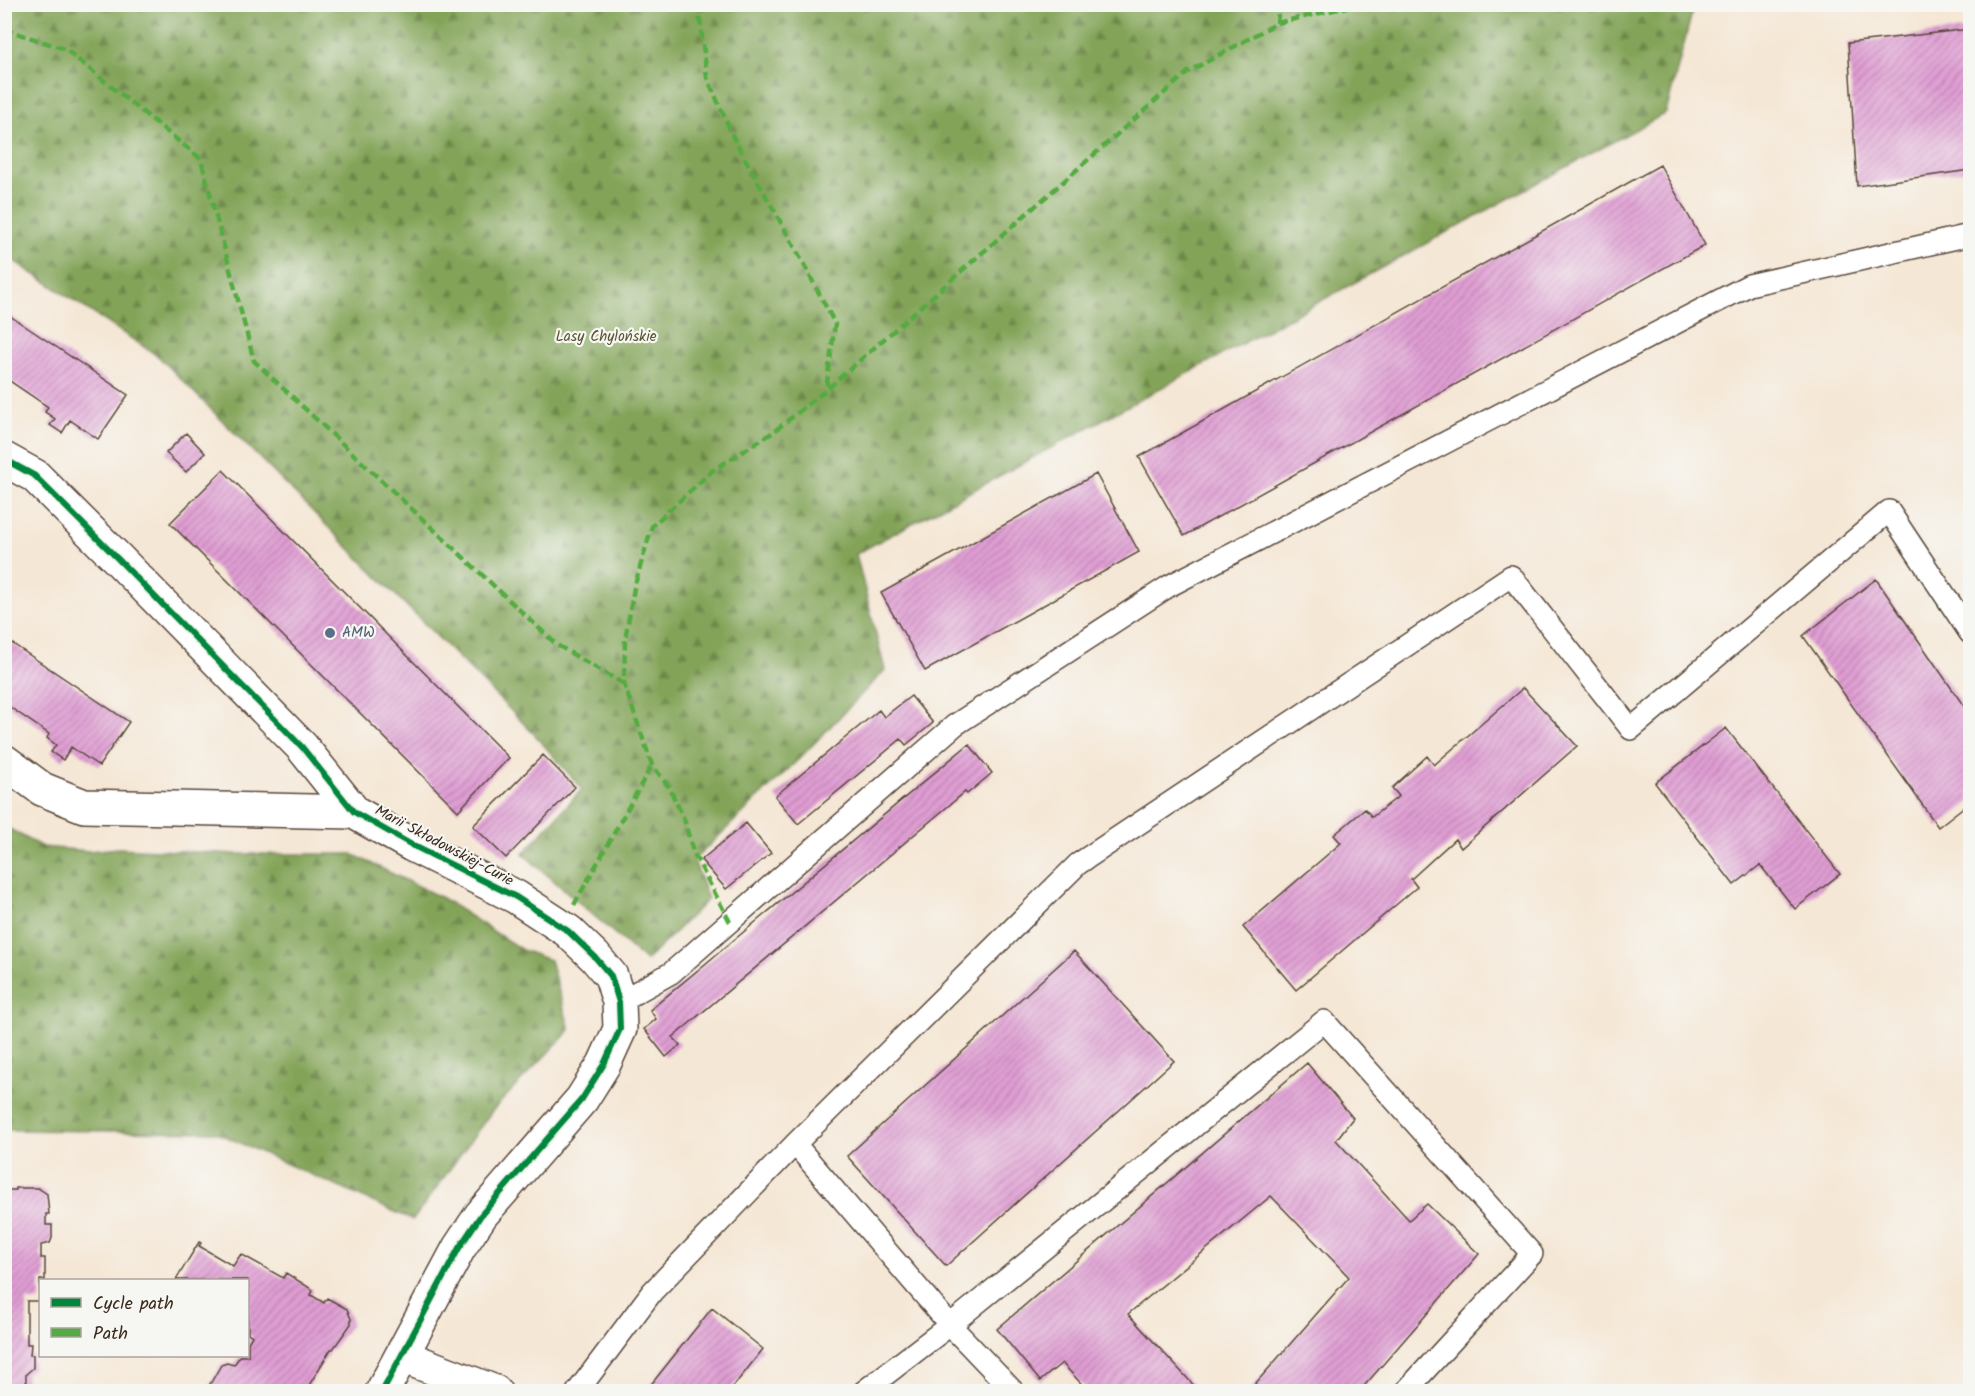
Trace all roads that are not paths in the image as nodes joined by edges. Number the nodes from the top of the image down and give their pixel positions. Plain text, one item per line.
1 (1971, 235) edge
2 (4, 459) edge
3 (1971, 633) edge
4 (4, 761) edge
5 (354, 812) junction
6 (619, 1002) junction
7 (795, 1144) junction
8 (950, 1325) junction
9 (402, 1356) junction
10 (382, 1392) edge
11 (495, 1392) edge
12 (577, 1392) edge
13 (863, 1392) edge
14 (1014, 1392) edge
15 (1405, 1392) edge

1 - 6 lane
2 - 5 street, Marii Skłodowskiej-Curie
3 - 7 lane
4 - 5 street, Marii Skłodowskiej-Curie
5 - 6 street, Marii Skłodowskiej-Curie
6 - 9 street, Marii Skłodowskiej-Curie
7 - 8 lane
7 - 12 lane
8 - 13 lane
8 - 14 lane
8 - 15 lane
9 - 10 street, Marii Skłodowskiej-Curie
9 - 11 street

